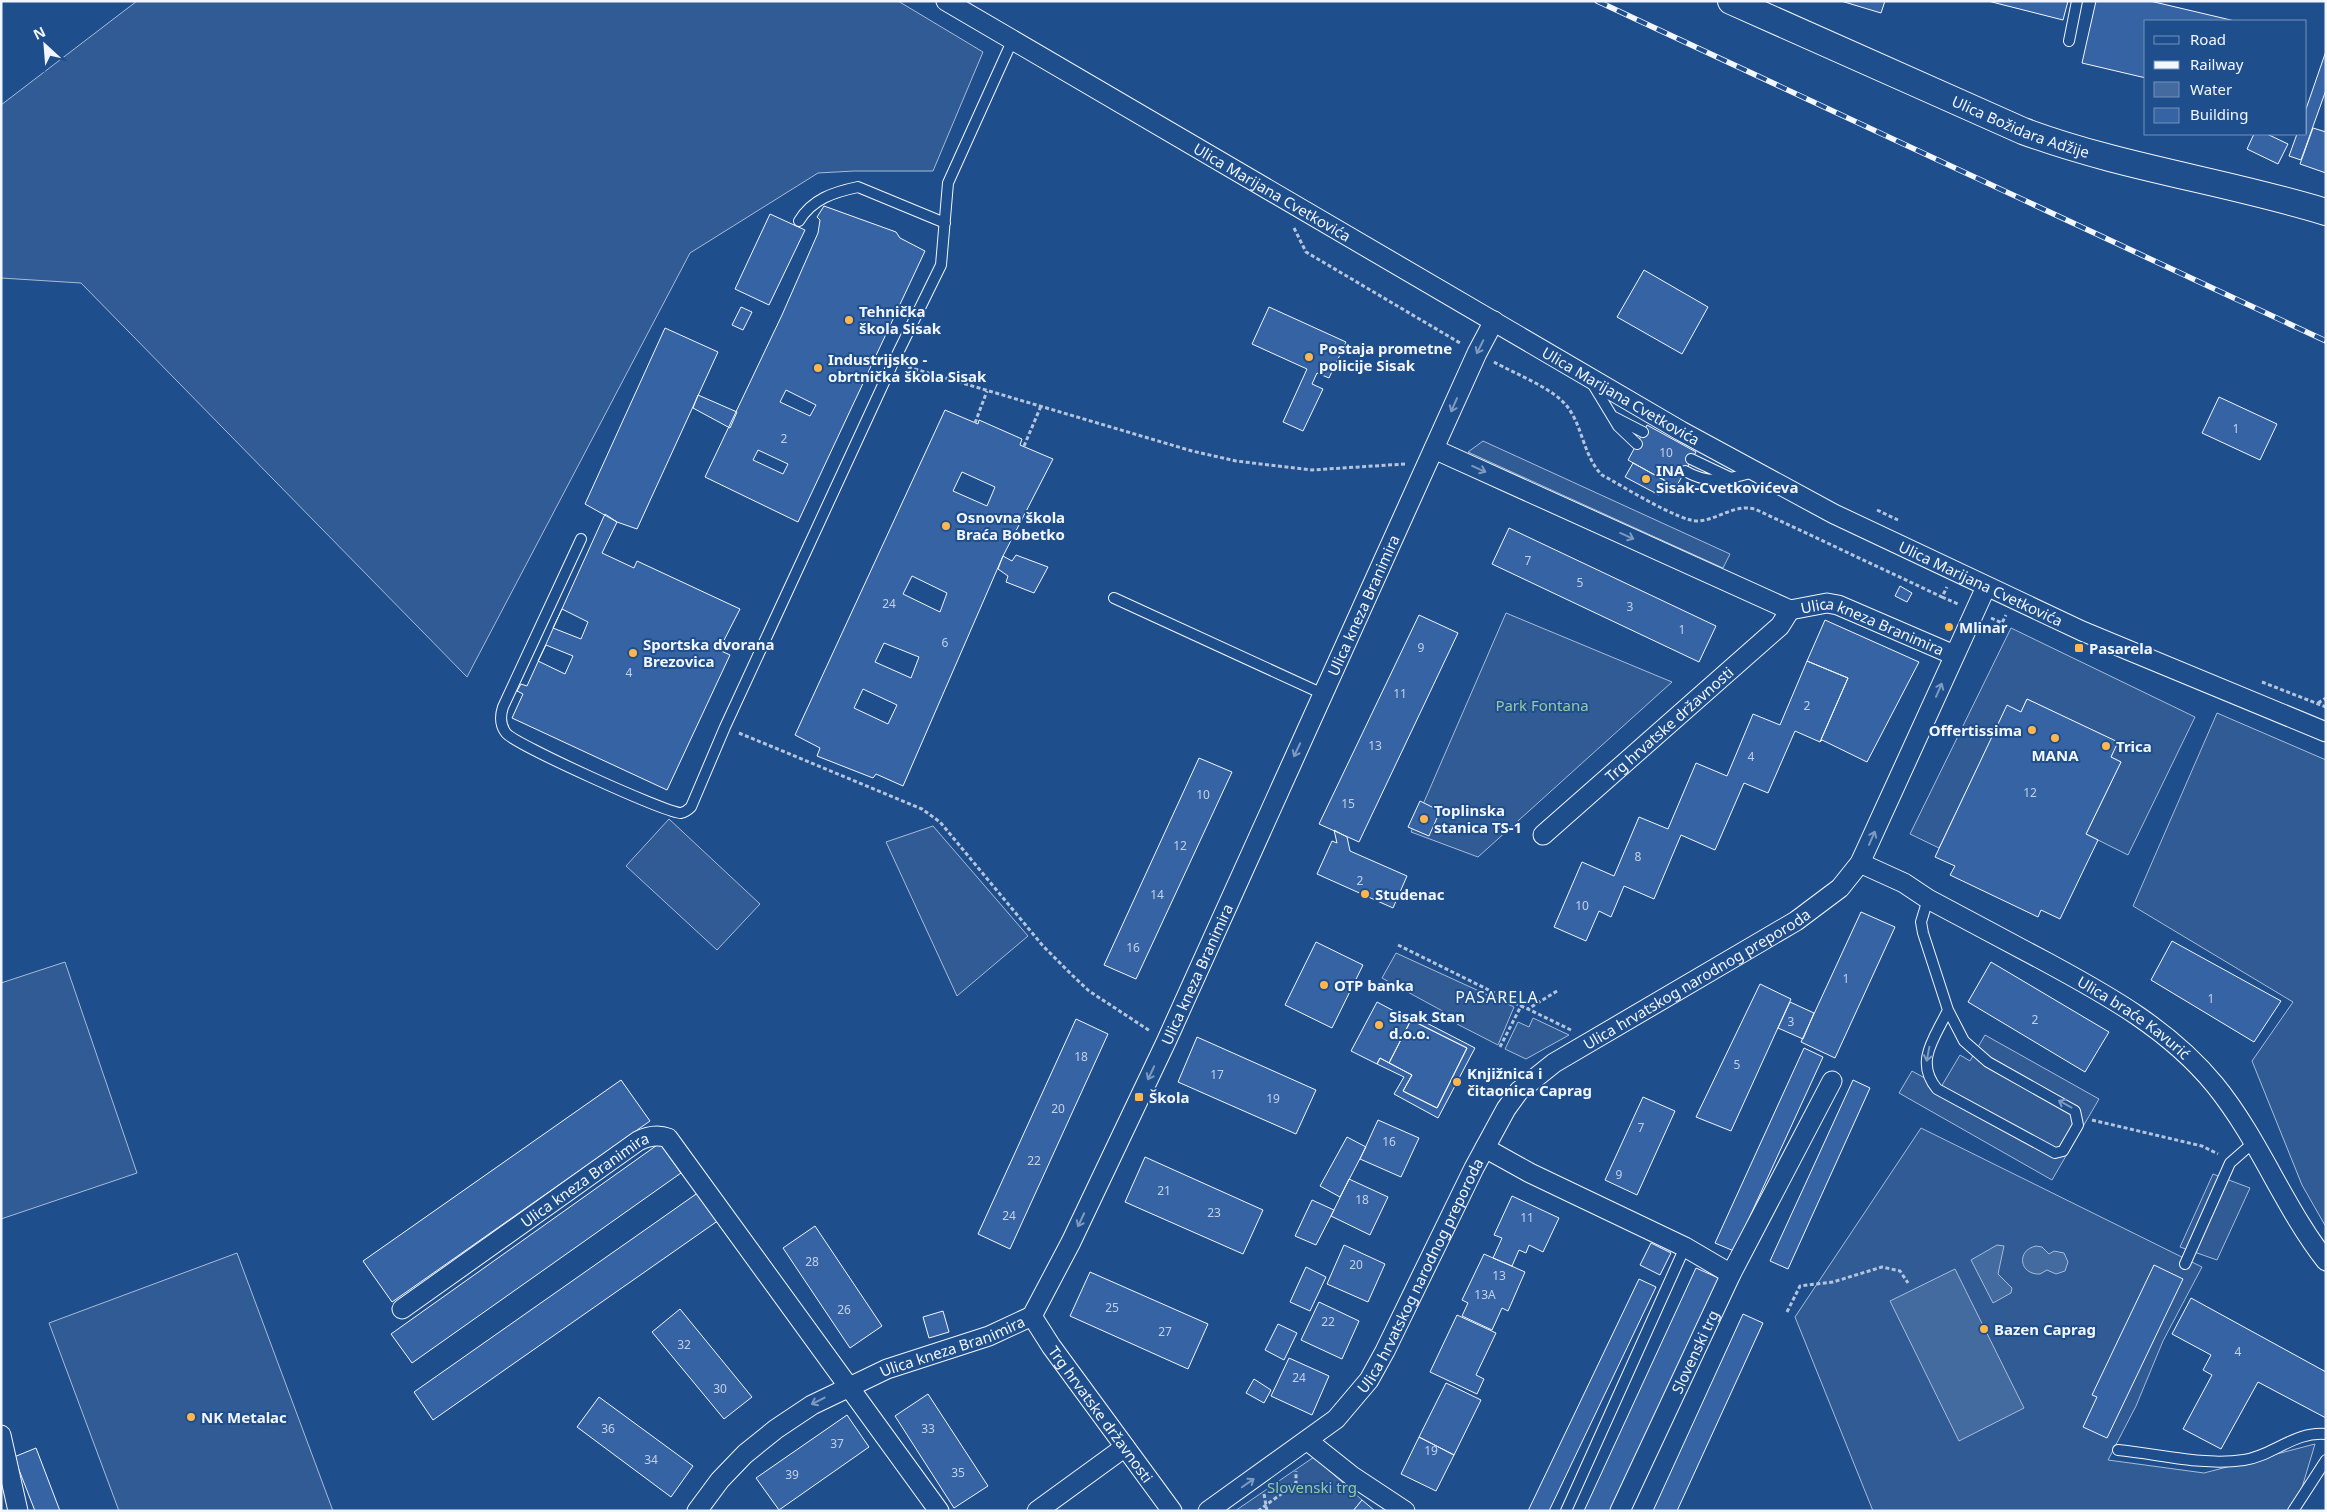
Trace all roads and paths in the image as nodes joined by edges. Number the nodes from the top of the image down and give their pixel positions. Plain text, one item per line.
1 (946, 1) edge
2 (1731, 1) edge
3 (2077, 1) edge
4 (1013, 39) junction
5 (2069, 41) dead end
6 (2326, 212) edge
7 (800, 221) dead end
8 (945, 223) junction
9 (1494, 321) junction
10 (892, 363) junction
11 (1589, 378) junction
12 (988, 391) junction
13 (1041, 406) junction
14 (1611, 416) junction
15 (975, 422) dead end
16 (1643, 432) dead end
17 (1637, 444) dead end
18 (1024, 446) dead end
19 (1430, 458) junction
20 (1691, 459) dead end
21 (1685, 471) dead end
22 (1754, 472) junction
23 (1731, 478) junction
24 (581, 539) dead end
25 (1986, 588) junction
26 (1114, 598) dead end
27 (1790, 610) junction
28 (1954, 655) junction
29 (1323, 694) junction
30 (2326, 698) edge
31 (2318, 703) dead end
32 (725, 727) junction
33 (2326, 732) edge
34 (1543, 835) dead end
35 (1860, 863) junction
36 (1928, 899) junction
37 (1398, 945) dead end
38 (1557, 991) dead end
39 (1521, 1006) junction
40 (1528, 1009) junction
41 (1948, 1010) junction
42 (1576, 1033) dead end
43 (1166, 1042) junction
44 (1500, 1047) dead end
45 (1832, 1081) dead end
46 (2079, 1120) junction
47 (2254, 1142) junction
48 (1485, 1148) junction
49 (2233, 1160) junction
50 (1685, 1247) junction
51 (2326, 1261) edge
52 (2185, 1264) dead end
53 (1731, 1274) junction
54 (1908, 1283) dead end
55 (402, 1309) dead end
56 (1787, 1312) dead end
57 (1032, 1316) junction
58 (849, 1386) junction
59 (2326, 1434) edge
60 (1, 1435) edge
61 (1308, 1441) junction
62 (1125, 1448) junction
63 (2118, 1450) dead end
64 (2326, 1460) edge
65 (1295, 1468) dead end
66 (1264, 1490) dead end
67 (1266, 1505) junction
68 (18, 1511) edge
69 (698, 1511) edge
70 (940, 1511) edge
71 (1037, 1511) edge
72 (1172, 1511) edge
73 (1208, 1511) edge
74 (1258, 1511) edge
75 (1268, 1511) edge
76 (1405, 1511) edge
77 (1566, 1511) edge
78 (1620, 1511) edge
79 (2293, 1511) edge

1 - 4 street, Ulica Marijana Cvetkovića
2 - 6 main road, Ulica Božidara Adžije
3 - 5 lane
4 - 8 lane
4 - 9 street, Ulica Marijana Cvetkovića
7 - 8 lane
8 - 10 lane
9 - 11 street, Ulica Marijana Cvetkovića
9 -> 19 street, Ulica kneza Branimira
10 - 12 path
10 - 32 lane
11 - 14 lane
11 - 22 street, Ulica Marijana Cvetkovića
12 - 13 path
12 - 15 path
13 - 18 path
13 - 19 path
14 - 16 lane
14 - 17 lane
19 -> 27 street, Ulica kneza Branimira
19 - 29 street, Ulica kneza Branimira
20 - 23 lane
21 - 23 lane
22 - 23 lane
22 - 25 street, Ulica Marijana Cvetkovića
24 - 32 lane
25 - 28 street, Ulica hrvatskog narodnog preporoda
25 - 33 street, Ulica Marijana Cvetkovića
26 - 29 lane
27 - 28 street, Ulica kneza Branimira
27 - 34 street, Trg hrvatske državnosti
35 -> 28 street, Ulica hrvatskog narodnog preporoda
29 -> 43 street, Ulica kneza Branimira
30 - 31 path
32 - 43 path
35 - 36 street, Ulica braće Kavurić
35 - 48 street, Ulica hrvatskog narodnog preporoda
36 - 41 lane
36 - 47 street, Ulica braće Kavurić
37 - 39 path
38 - 40 path
39 - 40 path
39 - 44 path
40 - 42 path
46 -> 41 lane
41 -> 46 lane
43 -> 57 street, Ulica kneza Branimira
45 - 53 street, Slovenski trg
46 - 49 path
47 - 49 lane
47 - 51 street, Ulica braće Kavurić
48 - 50 street
48 - 61 street, Ulica hrvatskog narodnog preporoda
49 - 52 lane
50 - 53 street
50 - 77 lane
53 - 78 street, Slovenski trg
54 - 56 path
55 - 58 street, Ulica kneza Branimira
57 - 58 street, Ulica kneza Branimira
57 - 62 street, Trg hrvatske državnosti
58 -> 69 street, Ulica kneza Branimira
58 - 70 street, Ulica kneza Branimira
59 - 63 lane
60 - 68 street
73 -> 61 street, Ulica hrvatskog narodnog preporoda
61 - 76 street
62 - 71 street
62 - 72 street, Trg hrvatske državnosti
64 - 79 lane
65 - 67 path
66 - 67 path
67 - 74 path
67 - 75 path

